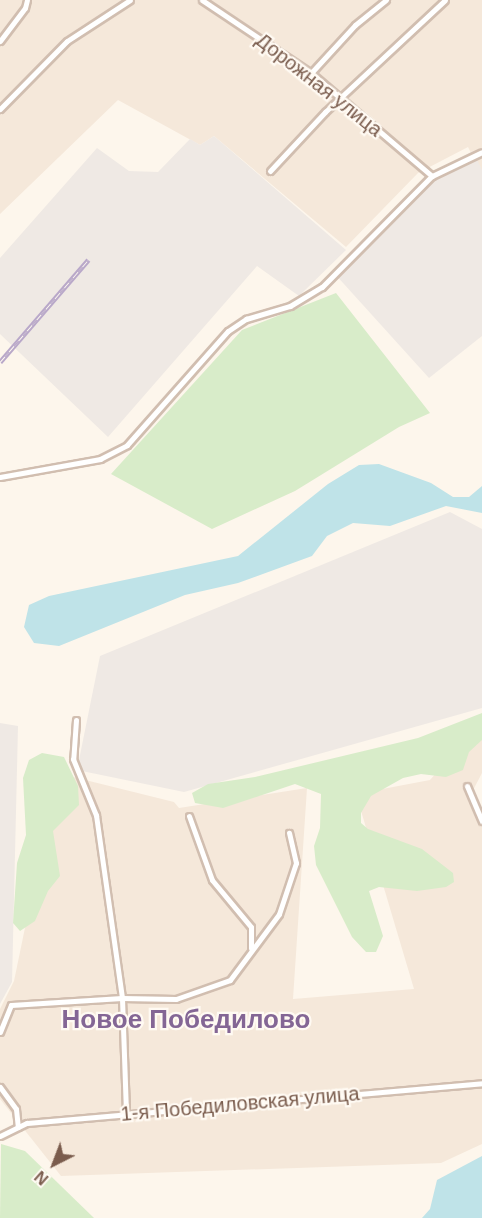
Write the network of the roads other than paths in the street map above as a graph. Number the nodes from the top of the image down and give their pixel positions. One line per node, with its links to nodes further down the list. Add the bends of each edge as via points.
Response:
1 (27, 0): 6 (street)
2 (130, 0): 9 (street, via 67,41)
3 (202, 0): 7 (street, Дорожная улица)
4 (386, 0): 7 (street, via 355,25)
5 (446, 0): 8 (street)
6 (0, 41)
7 (311, 73): 8 (street, Дорожная улица)
8 (341, 99): 11 (street); 12 (street, Дорожная улица)
9 (0, 109)
10 (482, 152): 12 (street)
11 (270, 171)
12 (432, 176): 13 (street, via 322,287 290,306 246,319 228,331 127,445 100,459)
13 (0, 477)
14 (76, 720): 20 (street, via 73,759 96,814)
15 (467, 786): 17 (street)
16 (189, 816): 19 (street, via 212,880 251,927)
17 (482, 821)
18 (289, 833): 19 (street, via 296,864 284,902 274,922)
19 (251, 950): 20 (street, via 230,980 199,994 161,1000)
20 (123, 998): 21 (street, via 11,1005); 24 (street)
21 (0, 1032)
22 (482, 1083): 24 (street, 1-я Победиловская улица)
23 (0, 1087): 25 (street, via 16,1108)
24 (126, 1113): 25 (street, 1-я Победиловская улица)
25 (18, 1127): 26 (street, 1-я Победиловская улица)
26 (0, 1136)

